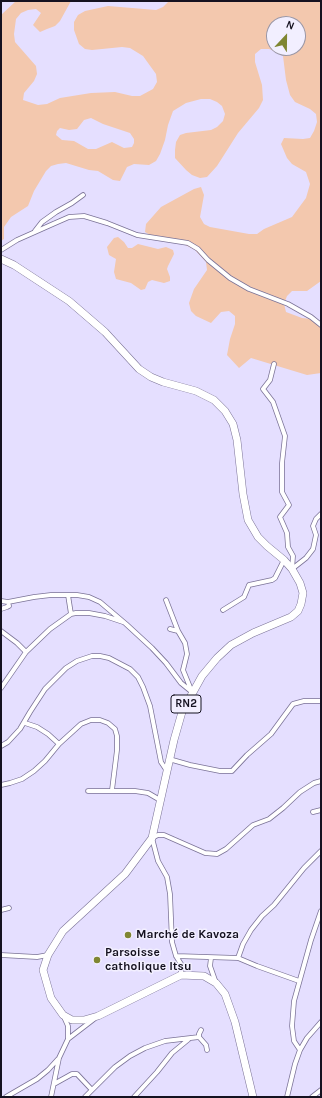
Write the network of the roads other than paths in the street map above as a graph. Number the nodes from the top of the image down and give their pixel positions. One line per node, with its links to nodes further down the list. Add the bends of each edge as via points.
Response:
1 (83, 194): 2 (street, via 51,215)
2 (33, 232): 3 (street); 5 (street, via 69,217 84,216 137,235 188,243 230,278 249,289 288,304)
3 (1, 250)
4 (1, 259): 8 (highway, RN2, via 69,301 105,332 139,369 163,382 196,391 214,400 225,410 233,424 237,440 248,520 258,537)
5 (321, 325)
6 (274, 364): 9 (street, via 270,380 263,389 273,402 285,436 282,492 289,505 280,518 293,556)
7 (321, 514): 9 (street, via 313,526 316,535 313,549)
8 (284, 560): 9 (highway, RN2); 15 (street, via 275,578 249,585 244,597)
9 (292, 569): 24 (highway, RN2, via 303,593 298,611 291,617 253,633 231,646 217,658)
10 (68, 595): 13 (street); 16 (street); 17 (street, via 89,597 100,602)
11 (166, 600): 19 (street)
12 (1, 601): 13 (street)
13 (8, 602): 14 (street, via 7,608)
14 (1, 609)
15 (223, 610)
16 (71, 614): 17 (street, via 89,613); 22 (street, via 50,629)
17 (126, 624): 24 (street, via 162,658 181,683)
18 (170, 629): 19 (street)
19 (178, 631): 24 (street, via 185,643 187,654 183,670)
20 (2, 632): 21 (street); 22 (street)
21 (1, 638)
22 (26, 652): 23 (street)
23 (1, 688)
24 (192, 692): 29 (highway, RN2, via 182,712)
25 (321, 701): 29 (street, via 293,704 271,734 232,771 190,766)
26 (25, 723): 27 (street, via 37,727); 28 (street); 30 (street, via 46,689 66,668 92,656 109,658 130,669 138,677 150,706 161,762)
27 (59, 744): 32 (street, via 34,771 22,779); 33 (street, via 81,724 91,720 100,720 115,729 117,750)
28 (1, 746)
29 (169, 759): 30 (highway, RN2)
30 (167, 771): 35 (highway, RN2)
31 (321, 781): 38 (street, via 300,792 269,819 253,825 218,854 205,853 164,835)
32 (1, 785)
33 (112, 790): 34 (street); 35 (street, via 148,793)
34 (88, 791)
35 (160, 800): 38 (highway, RN2)
36 (321, 810): 37 (street)
37 (313, 812)
38 (152, 838): 44 (highway, RN2, via 125,874 63,931); 45 (street, via 158,861 167,877 172,942)
39 (321, 851): 47 (street, via 251,930)
40 (9, 908): 41 (street)
41 (1, 910)
42 (321, 911): 49 (street)
43 (1, 954): 44 (street, via 37,957)
44 (48, 955): 51 (highway, RN2, via 43,970 51,998)
45 (176, 956): 46 (street); 48 (street, via 181,964)
46 (211, 958): 47 (street); 50 (street, via 210,966)
47 (238, 958): 49 (street)
48 (181, 975): 50 (highway, via 204,976); 52 (highway)
49 (299, 981): 59 (street, via 292,1026 294,1041)
50 (216, 983): 68 (highway, via 225,994 236,1022)
51 (63, 1015): 52 (highway, via 72,1020); 57 (street, via 68,1026)
52 (98, 1016): 57 (street)
53 (321, 1022): 59 (street)
54 (201, 1030): 55 (street)
55 (199, 1037): 56 (street); 58 (street)
56 (190, 1038): 62 (street, via 165,1041 130,1056); 67 (street, via 172,1053)
57 (68, 1039): 60 (street)
58 (207, 1050)
59 (300, 1050): 69 (street)
60 (59, 1058): 61 (street); 64 (street, via 37,1079)
61 (54, 1084): 62 (street, via 75,1074 79,1075); 65 (street)
62 (92, 1090): 66 (street)
63 (321, 1090): 70 (street)
64 (6, 1097)
65 (51, 1097)
66 (85, 1097)
67 (134, 1097)
68 (253, 1097)
69 (287, 1097)
70 (312, 1097)

